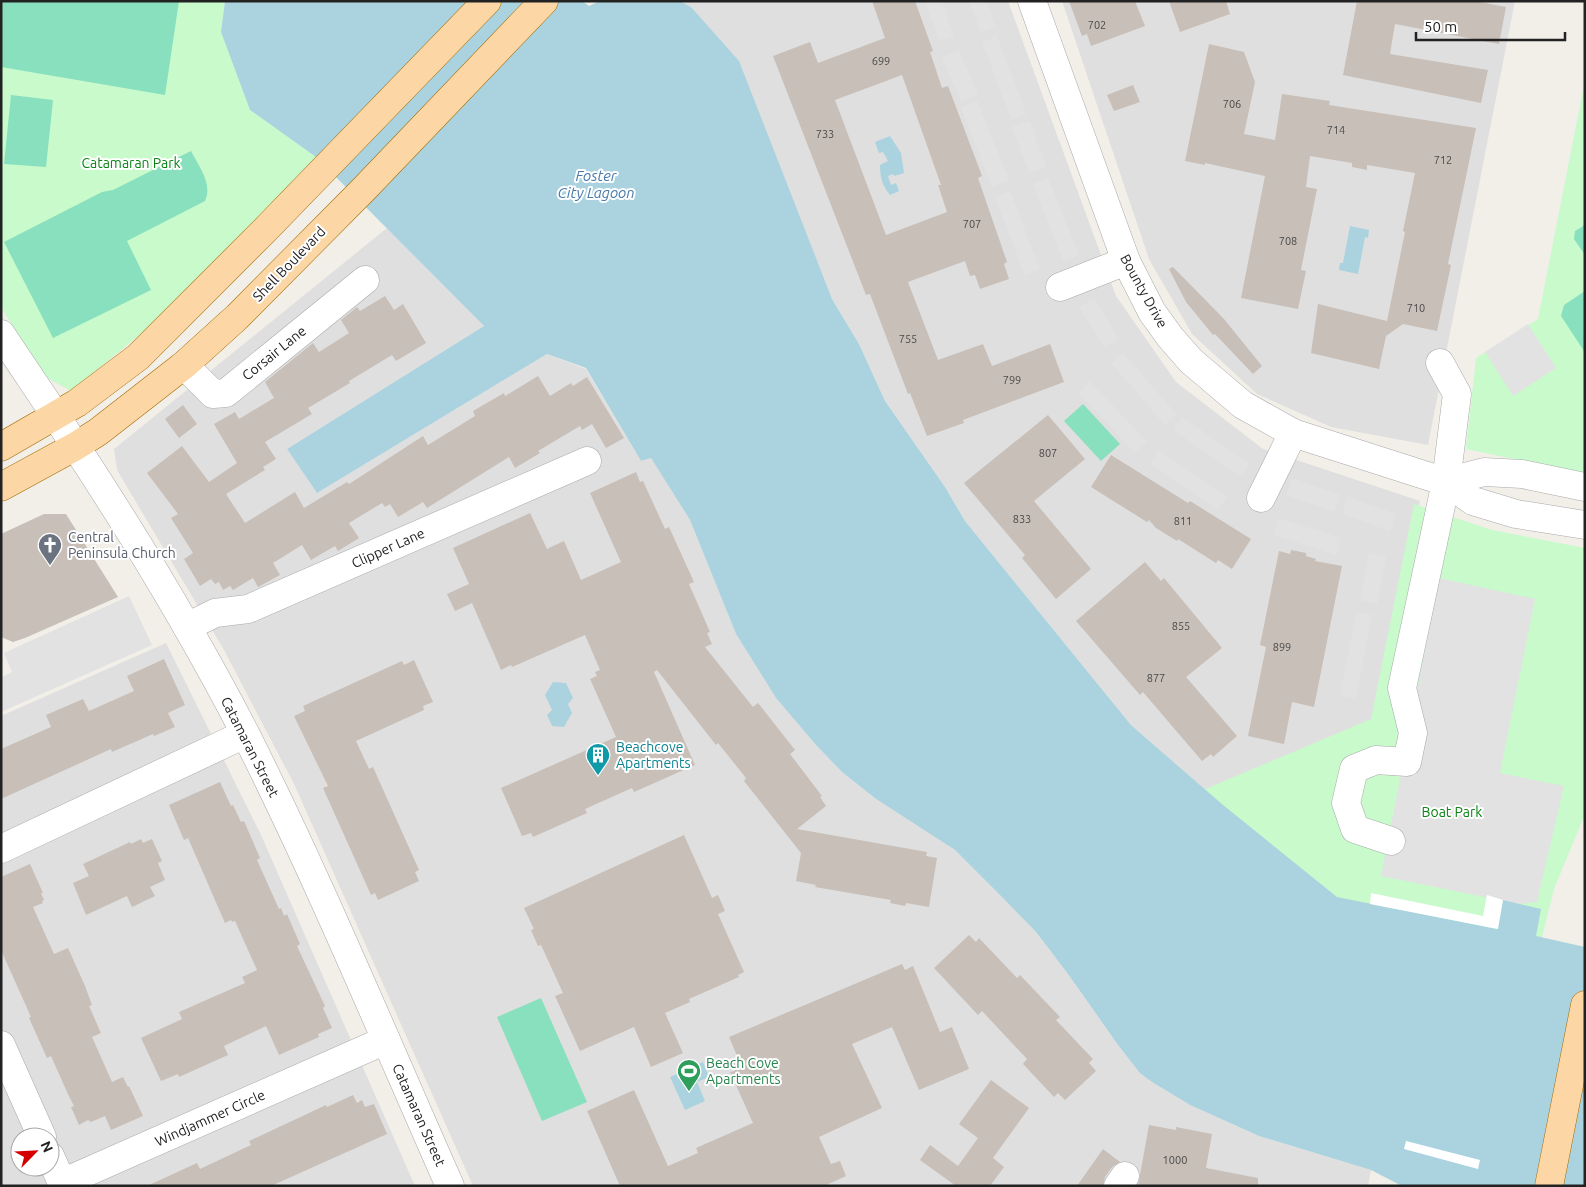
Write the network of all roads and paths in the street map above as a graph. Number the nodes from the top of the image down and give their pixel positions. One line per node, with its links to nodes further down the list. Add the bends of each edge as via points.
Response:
1 (487, 1): 10 (main road, via 138,357)
2 (544, 1): 9 (main road, Shell Boulevard, via 237,318)
3 (1032, 1): 4 (street, Bounty Drive)
4 (1126, 261): 6 (street); 11 (street, Bounty Drive, via 1152,312 1191,361 1243,405)
5 (365, 280): 9 (street, Corsair Lane, via 226,393 213,394)
6 (1060, 287)
7 (1, 334): 10 (street, Catamaran Street)
8 (1440, 363): 15 (street, via 1457,394)
9 (184, 365): 12 (main road, Shell Boulevard)
10 (56, 416): 12 (street, Catamaran Street); 13 (main road)
11 (1293, 433): 15 (street, Bounty Drive); 18 (street)
12 (76, 446): 16 (main road, Shell Boulevard); 20 (street, Catamaran Street)
13 (1, 447)
14 (587, 461): 20 (street, Clipper Lane, via 248,609 215,614)
15 (1446, 482): 17 (street, via 1484,472 1522,474); 19 (street, Bounty Drive, via 1473,501 1516,514); 22 (street, via 1402,688 1413,733 1407,762 1376,760 1354,769 1346,803 1355,829)
16 (1, 486)
17 (1585, 487)
18 (1261, 498)
19 (1585, 525)
20 (187, 627): 21 (street, Catamaran Street)
21 (245, 734): 23 (street); 25 (street, Catamaran Street, via 288,821)
22 (1391, 841)
23 (1, 849)
24 (1585, 1005): 30 (main road)
25 (386, 1040): 28 (street, Windjammer Circle, via 62,1184); 29 (street, Catamaran Street)
26 (1, 1045): 27 (street)
27 (38, 1127)
28 (59, 1177)
29 (450, 1186)
30 (1549, 1186)

